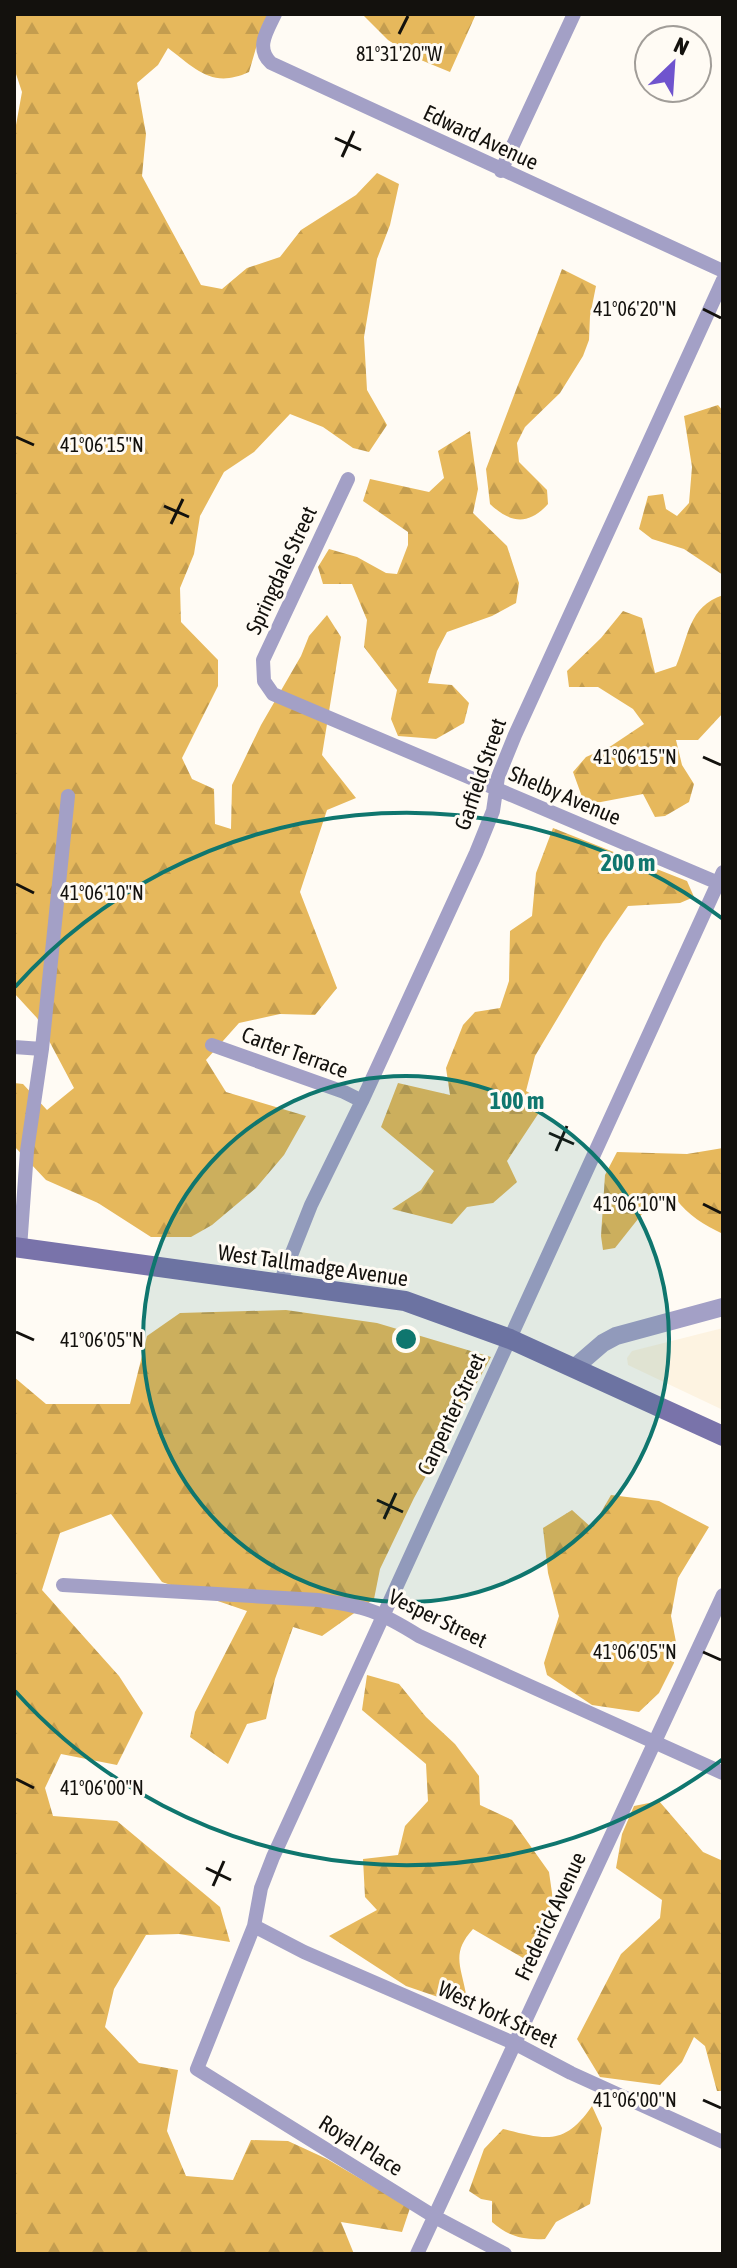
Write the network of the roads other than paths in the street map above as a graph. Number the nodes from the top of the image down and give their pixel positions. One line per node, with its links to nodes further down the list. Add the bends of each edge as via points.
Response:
1 (275, 14): 3 (street, Edward Avenue, via 262,47 271,63)
2 (574, 14): 3 (street)
3 (501, 171): 4 (street, Edward Avenue)
4 (723, 271)
5 (723, 280): 8 (street, Garfield Street, via 515,735)
6 (348, 479): 7 (street, Springdale Street, via 268,647)
7 (264, 681): 8 (street, Shelby Avenue, via 285,701)
8 (495, 790): 10 (street, Shelby Avenue); 14 (street, Garfield Street, via 493,811 476,853)
9 (68, 796): 13 (street)
10 (721, 880): 18 (street, Carpenter Street)
11 (212, 1045): 14 (street, Carter Terrace)
12 (14, 1047): 13 (street)
13 (42, 1049): 15 (street)
14 (362, 1101): 16 (street, Garfield Street)
15 (17, 1247): 16 (main road, West Tallmadge Avenue)
16 (280, 1283): 18 (main road, West Tallmadge Avenue, via 405,1301)
17 (723, 1307): 19 (street, via 616,1336)
18 (510, 1339): 19 (main road, West Tallmadge Avenue); 23 (street, Carpenter Street)
19 (574, 1368): 20 (main road, West Tallmadge Avenue)
20 (723, 1436)
21 (63, 1585): 23 (street, Vesper Street, via 318,1600)
22 (723, 1595): 24 (street, Frederick Avenue)
23 (383, 1613): 24 (street, Vesper Street, via 419,1636); 26 (street, Carpenter Street, via 273,1857)
24 (654, 1743): 25 (street, Vesper Street); 27 (street, Frederick Avenue)
25 (723, 1773)
26 (254, 1926): 27 (street, West York Street); 28 (street, Carpenter Street)
27 (516, 2044): 29 (street, West York Street); 30 (street, Frederick Avenue)
28 (197, 2069): 30 (street, Royal Place)
29 (723, 2142)
30 (435, 2217): 31 (street, Frederick Avenue); 32 (street, Royal Place)
31 (417, 2254)
32 (505, 2254)

